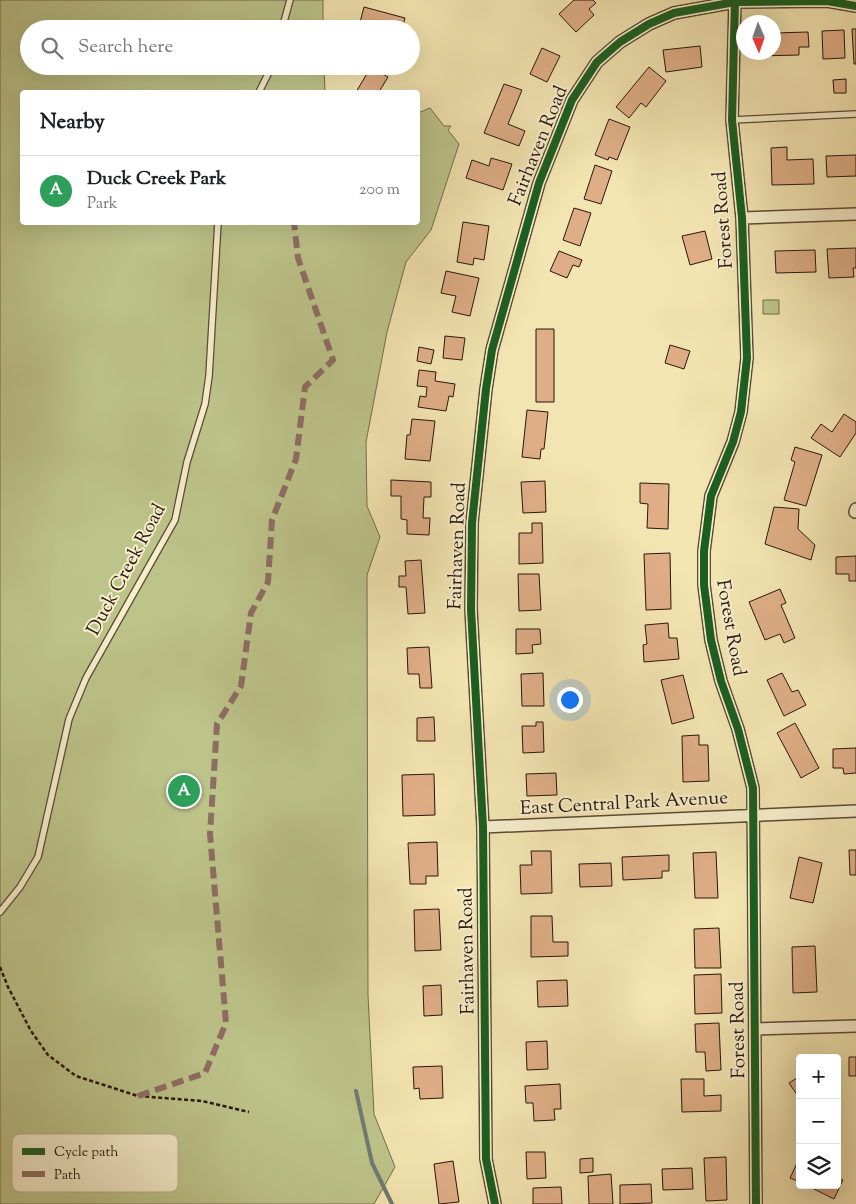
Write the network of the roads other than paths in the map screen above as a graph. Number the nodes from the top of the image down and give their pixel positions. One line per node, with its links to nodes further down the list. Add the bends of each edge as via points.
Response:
1 (290, 0): 5 (lane)
2 (735, 1): 3 (street, Fairhaven Road); 9 (street, Forest Road); 15 (street, Fairhaven Road, via 674,14 649,24 620,42 597,62 572,100 539,183 492,350 472,523 471,609)
3 (829, 1): 4 (street, Fairhaven Road)
4 (856, 6)
5 (284, 20)
6 (268, 75): 7 (lane)
7 (260, 90)
8 (856, 114): 9 (lane)
9 (732, 120): 11 (street, Forest Road)
10 (856, 214): 11 (street)
11 (742, 218): 14 (street, Forest Road, via 747,324 744,389 733,442 711,496 704,551 704,585 711,640 751,779)
12 (218, 225): 16 (lane, Duck Creek Road, via 208,385 175,520 86,678 69,720 38,857)
13 (856, 811): 14 (street, East Central Park Avenue)
14 (754, 815): 15 (street, East Central Park Avenue); 18 (street, Forest Road)
15 (483, 827): 19 (street, Fairhaven Road, via 486,1159)
16 (0, 912)
17 (856, 1026): 18 (street)
18 (756, 1029): 20 (street, Forest Road)
19 (495, 1204)
20 (756, 1204)

